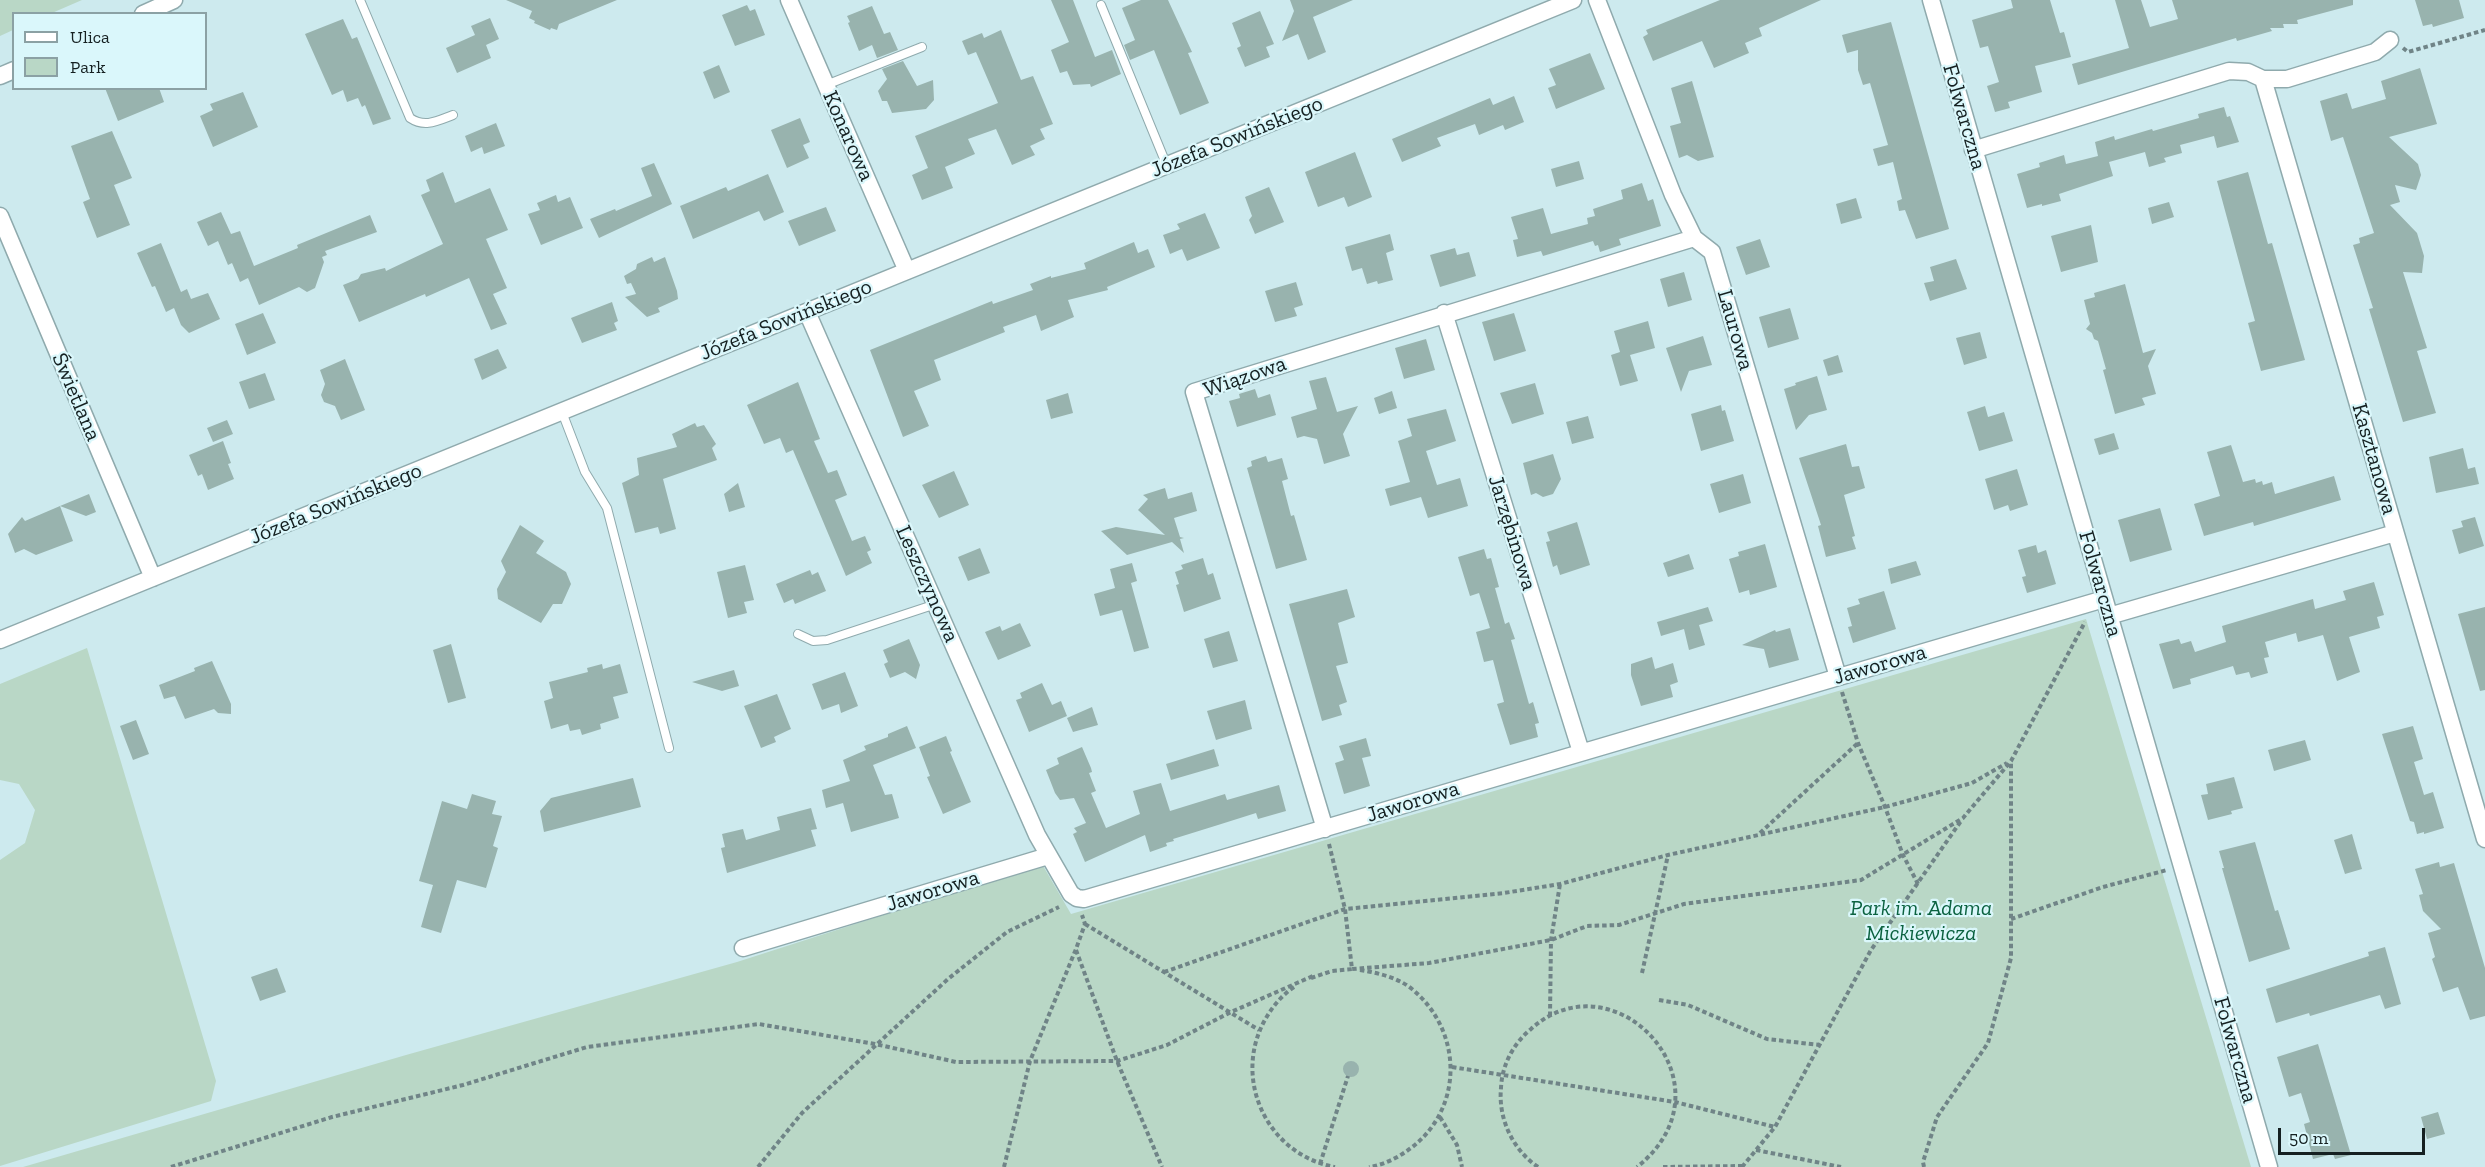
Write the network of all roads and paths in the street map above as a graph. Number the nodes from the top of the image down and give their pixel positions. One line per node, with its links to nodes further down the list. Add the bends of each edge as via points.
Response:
1 (174, 0): 8 (street)
2 (360, 0): 14 (lane, via 410,118 430,123)
3 (789, 0): 13 (street, Konarowa)
4 (1573, 0): 16 (street, Józefa Sowińskiego)
5 (1597, 0): 18 (street, Laurowa, via 1672,195)
6 (1931, 0): 15 (street, Folwarczna)
7 (1101, 5): 16 (lane)
8 (147, 12)
9 (2485, 30): 10 (path, via 2408,52)
10 (2390, 40): 12 (street, via 2375,52 2287,79)
11 (922, 47): 13 (lane)
12 (2263, 79): 15 (street, via 2248,72 2229,71); 23 (street, Kasztanowa)
13 (826, 85): 19 (street, Konarowa)
14 (453, 115)
15 (1973, 150): 25 (street, Folwarczna)
16 (1167, 166): 19 (street, Józefa Sowińskiego)
17 (0, 216): 24 (street, Świetlana)
18 (1694, 238): 21 (street, Wiązowa); 30 (street, Laurowa, via 1712,252)
19 (907, 271): 20 (street, Józefa Sowińskiego)
20 (807, 312): 22 (street, Józefa Sowińskiego); 26 (street, Leszczynowa)
21 (1444, 314): 33 (street, Jarzębinowa); 37 (street, Wiązowa, via 1194,392)
22 (562, 412): 24 (street, Józefa Sowińskiego); 32 (lane, via 585,472 607,508)
23 (2396, 533): 27 (street); 39 (street, Kasztanowa)
24 (153, 578): 29 (street, Józefa Sowińskiego)
25 (2104, 599): 27 (street, Folwarczna); 30 (street, Jaworowa); 34 (path, via 2086,619)
26 (936, 604): 28 (lane, via 827,640 813,641); 42 (street, Leszczynowa)
27 (2109, 616): 43 (street, Folwarczna)
28 (798, 634)
29 (0, 640)
30 (1838, 677): 31 (path); 33 (street, Jaworowa)
31 (1858, 743): 35 (path); 38 (path)
32 (669, 748)
33 (1581, 752): 37 (street, Jaworowa)
34 (2011, 761): 35 (path, via 1972,783); 36 (path); 49 (path)
35 (1885, 807): 38 (path); 41 (path)
36 (1963, 818): 41 (path); 45 (path)
37 (1325, 828): 46 (street, Jaworowa); 47 (path)
38 (1759, 833): 40 (path)
39 (2485, 839)
40 (1668, 855): 44 (path); 48 (path)
41 (1903, 855): 45 (path); 48 (path, via 1861,880 1684,904)
42 (1048, 856): 46 (street); 52 (street, Jaworowa)
43 (2182, 866): 49 (path, via 2103,887); 89 (street, Folwarczna)
44 (1560, 884): 47 (path); 51 (path)
45 (1917, 884): 63 (path, via 1871,950)
46 (1077, 898): 50 (path); 62 (path, via 1006,932)
47 (1345, 909): 54 (path); 55 (path)
48 (1657, 913): 51 (path, via 1619,925 1587,926); 56 (path)
49 (2011, 919): 88 (path, via 2011,958 1988,1042 1938,1117)
50 (1084, 924): 53 (path); 55 (path)
51 (1551, 940): 54 (path, via 1429,963); 60 (path)
52 (743, 948)
53 (1076, 949): 64 (path); 65 (path)
54 (1353, 969): 57 (path); 66 (path, via 1383,974 1410,988 1432,1009 1447,1037)
55 (1164, 972): 59 (path)
56 (1642, 972)
57 (1313, 976): 59 (path); 61 (path, via 1290,989 1272,1007)
58 (1659, 1000): 63 (path, via 1688,1005 1767,1039)
59 (1231, 1012): 61 (path); 65 (path, via 1167,1044)
60 (1550, 1016): 67 (path, via 1523,1036); 69 (path, via 1566,1010 1599,1008 1630,1018 1656,1040 1665,1054 1675,1086)
61 (1259, 1029): 73 (path, via 1251,1059 1253,1090 1265,1119 1284,1144)
62 (875, 1044): 64 (path, via 956,1062); 76 (path, via 759,1024 587,1047 463,1085 332,1117); 77 (path, via 802,1113)
63 (1820, 1045): 71 (path)
64 (1030, 1061): 65 (path); 78 (path)
65 (1117, 1061): 79 (path)
66 (1452, 1067): 67 (path); 70 (path, via 1449,1093)
67 (1502, 1074): 69 (path); 84 (path, via 1500,1096 1506,1128 1524,1155)
68 (1348, 1076): 74 (path)
69 (1675, 1102): 71 (path); 85 (path, via 1663,1140)
70 (1440, 1117): 82 (path, via 1423,1139 1401,1156); 83 (path, via 1457,1145)
71 (1775, 1127): 72 (path)
72 (1756, 1150): 75 (path); 87 (path)
73 (1311, 1161): 74 (path); 80 (path)
74 (1320, 1164): 81 (path)
75 (1742, 1166): 86 (path)
76 (171, 1167)
77 (758, 1167)
78 (1004, 1167)
79 (1162, 1167)
80 (1312, 1167)
81 (1335, 1167)
82 (1369, 1167)
83 (1462, 1167)
84 (1538, 1167)
85 (1637, 1167)
86 (1663, 1167)
87 (1841, 1167)
88 (1924, 1167)
89 (2269, 1167)

